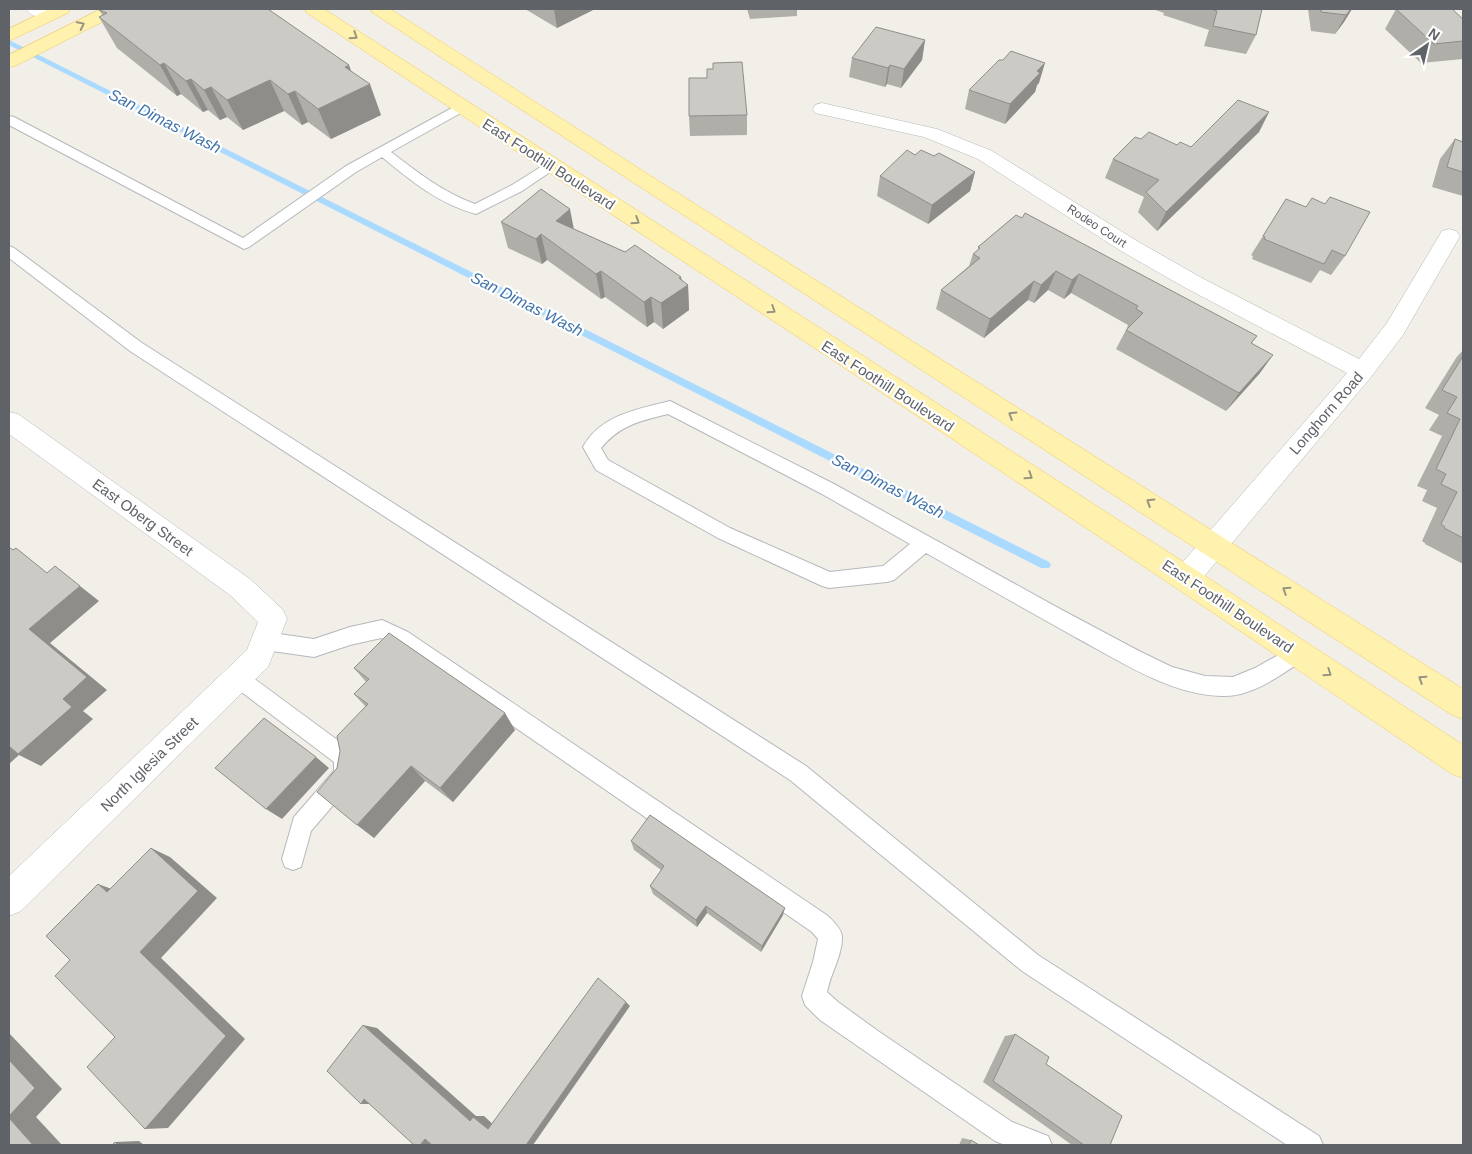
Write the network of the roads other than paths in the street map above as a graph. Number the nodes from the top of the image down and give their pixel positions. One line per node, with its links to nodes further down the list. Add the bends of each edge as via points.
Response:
1 (114, 9): 6 (main road, one-way to 1)
2 (313, 9): 7 (main road, East Foothill Boulevard, one-way to 7)
3 (379, 9): 18 (main road, one-way to 3, via 804,284)
4 (48, 11): 5 (main road)
5 (15, 33)
6 (11, 61)
7 (461, 107): 10 (lane); 11 (main road, East Foothill Boulevard)
8 (822, 109): 15 (street, Rodeo Court, via 930,134 985,154 1192,282)
9 (9, 120): 12 (lane, via 244,244)
10 (382, 150): 11 (lane, via 446,198 476,209); 12 (lane)
11 (552, 166): 19 (main road, East Foothill Boulevard, one-way to 19)
12 (335, 181)
13 (1449, 236): 15 (street, Longhorn Road, via 1395,329)
14 (9, 251): 28 (lane, via 136,347 798,773 1030,963)
15 (1363, 371): 18 (street, Longhorn Road)
16 (9, 422): 20 (street, East Oberg Street, via 240,587)
17 (924, 543): 17 (lane, via 670,407 636,416 607,429 592,447 602,465 724,533 829,580 887,574); 21 (lane, via 1144,664 1186,680 1224,687 1255,679)
18 (1214, 543): 19 (street, Longhorn Road); 23 (main road, one-way to 18)
19 (1186, 578): 21 (main road, East Foothill Boulevard)
20 (269, 630): 22 (street, North Iglesia Street, via 258,658); 27 (lane, via 314,648 382,629 401,638 820,924 830,936 814,996 869,1040 1004,1132)
21 (1298, 653): 24 (main road, East Foothill Boulevard, one-way to 24)
22 (238, 678): 25 (lane, via 344,757 346,775 302,825); 26 (street, North Iglesia Street)
23 (1463, 705)
24 (1463, 763)
25 (293, 859)
26 (9, 900)
27 (1039, 1145)
28 (1310, 1145)

